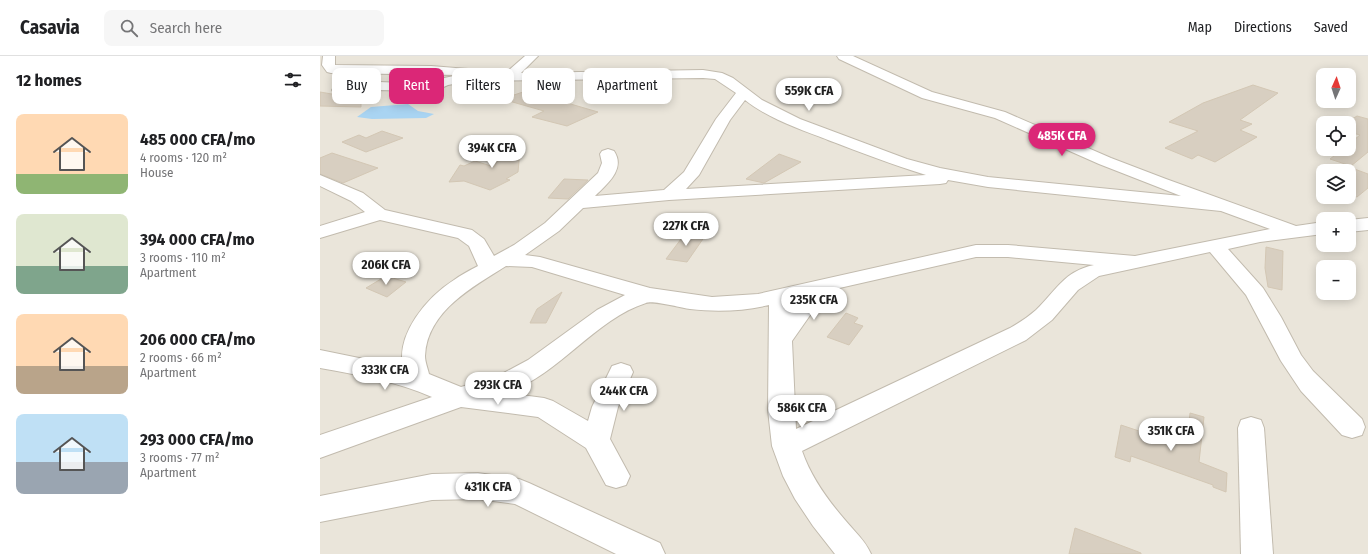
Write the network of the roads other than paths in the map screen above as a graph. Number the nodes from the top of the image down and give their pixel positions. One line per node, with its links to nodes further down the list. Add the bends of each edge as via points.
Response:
1 (532, 56): 5 (street)
2 (843, 56): 13 (street, via 927,95 1000,115 1105,161)
3 (326, 62): 4 (street, via 332,69 379,64)
4 (452, 70)
5 (514, 72)
6 (514, 75): 7 (street, via 695,73 723,78)
7 (743, 93): 9 (street, via 795,122 912,166); 11 (street, via 722,119 690,175)
8 (608, 154): 12 (street, via 610,160 607,172)
9 (951, 176): 11 (street, via 926,180); 13 (street)
10 (320, 180): 14 (street, via 357,197)
11 (669, 195): 12 (street)
12 (578, 203): 22 (street, via 552,227)
13 (1222, 206): 18 (street)
14 (379, 214): 19 (street); 22 (street, via 465,234 477,243)
15 (1368, 224): 16 (street)
16 (1356, 225)
17 (1316, 229): 18 (street)
18 (1292, 231): 20 (street)
19 (320, 232)
20 (1215, 246): 21 (street); 31 (street, via 1259,298 1299,370 1321,397)
21 (1135, 262): 23 (street, via 1008,251 976,251); 34 (street, via 1078,277 1044,315 1018,334)
22 (495, 264): 24 (street, via 524,260 542,262); 29 (street, via 460,285 436,307 419,331 413,356)
23 (828, 285): 25 (street); 26 (street, via 805,306)
24 (648, 295): 25 (street, via 712,304 758,301); 30 (street, via 613,308 527,372 482,392)
25 (780, 296): 26 (street)
26 (780, 340): 34 (street, via 781,418)
27 (320, 359): 29 (street)
28 (621, 372): 33 (street, via 605,407)
29 (418, 380): 30 (street)
30 (458, 397): 33 (street, via 544,408); 35 (street)
31 (1352, 427)
32 (1251, 428): 40 (street)
33 (596, 440): 36 (street)
34 (786, 446): 39 (street, via 796,474 812,502)
35 (320, 447)
36 (616, 476)
37 (320, 509): 38 (street, via 432,487 456,485 499,488 519,492)
38 (649, 554)
39 (855, 554)
40 (1257, 554)

